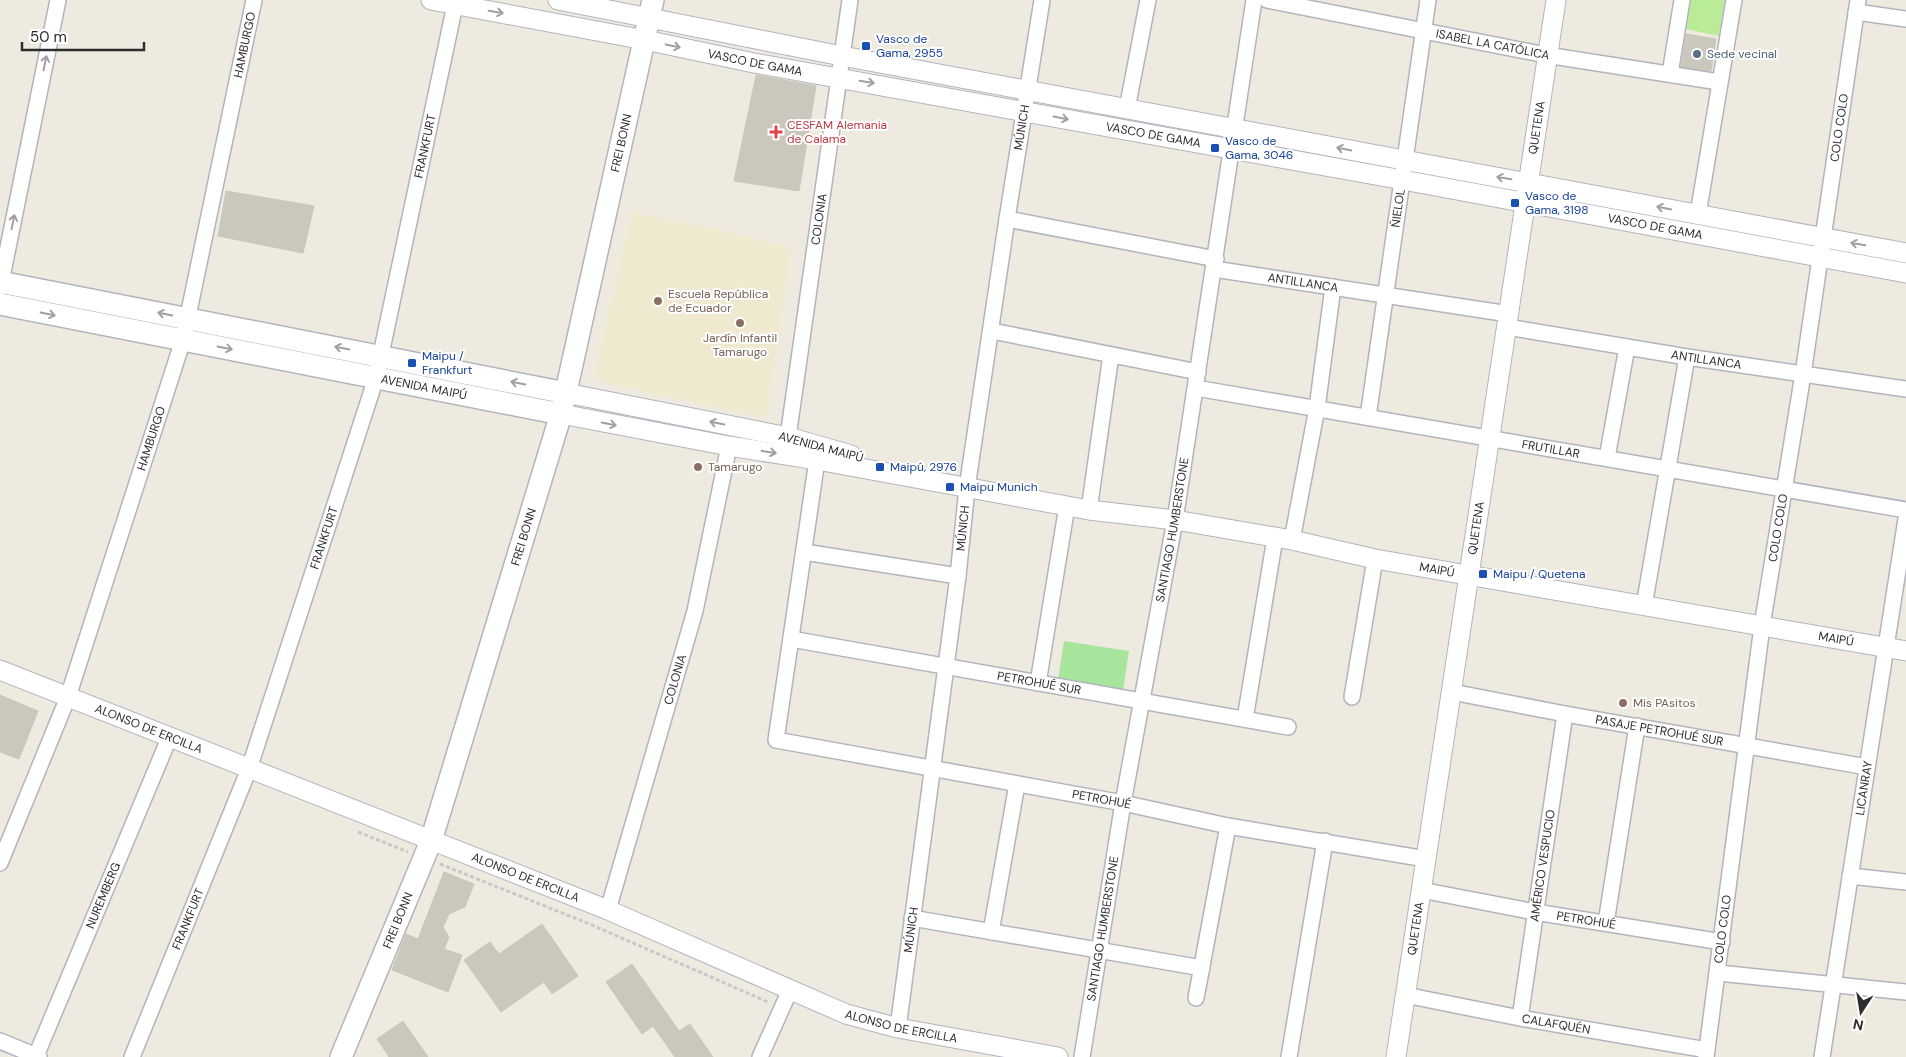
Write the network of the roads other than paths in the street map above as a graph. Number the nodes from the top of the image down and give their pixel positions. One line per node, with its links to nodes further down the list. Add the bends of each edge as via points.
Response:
1 (58, 0): 40 (street, one-way to 1)
2 (254, 0): 44 (street, HAMBURGO)
3 (431, 0): 14 (street, VASCO DE GAMA)
4 (558, 0): 17 (street, VASCO DE GAMA)
5 (850, 0): 20 (street, COLONIA)
6 (1042, 0): 24 (street, MÚNICH)
7 (1148, 0): 25 (street)
8 (1254, 0): 27 (street, SANTIAGO HUMBERSTONE)
9 (1267, 0): 18 (street, ISABEL LA CATÓLICA)
10 (1428, 0): 18 (street, ÑIELOL)
11 (1556, 0): 19 (street, QUETENA)
12 (1682, 0): 21 (street)
13 (1734, 0): 23 (street)
14 (455, 2): 17 (street, VASCO DE GAMA, one-way to 17); 50 (street, FRANKFURT)
15 (1857, 6): 16 (street); 35 (street, COLO COLO)
16 (1906, 19)
17 (649, 20): 20 (street, VASCO DE GAMA); 22 (street, VASCO DE GAMA, one-way to 22, via 754,63); 57 (main road, FREI BONN)
18 (1423, 30): 19 (street, ISABEL LA CATÓLICA); 29 (street, ÑIELOL)
19 (1546, 55): 21 (street, ISABEL LA CATÓLICA); 31 (street, QUETENA)
20 (842, 56): 22 (street, COLONIA); 24 (street, VASCO DE GAMA)
21 (1670, 74): 23 (street, ISABEL LA CATÓLICA)
22 (839, 76): 26 (street, VASCO DE GAMA, one-way to 26); 61 (street, COLONIA)
23 (1719, 82): 33 (street)
24 (1028, 91): 25 (street, VASCO DE GAMA); 26 (street, MÚNICH)
25 (1127, 110): 27 (street, VASCO DE GAMA)
26 (1024, 111): 28 (street, VASCO DE GAMA, one-way to 28); 34 (street, MÚNICH)
27 (1234, 127): 28 (street, SANTIAGO HUMBERSTONE); 29 (street, VASCO DE GAMA, one-way to 27)
28 (1230, 149): 30 (street, VASCO DE GAMA); 38 (street, SANTIAGO HUMBERSTONE)
29 (1406, 161): 30 (street, ÑIELOL); 31 (street, VASCO DE GAMA, one-way to 29)
30 (1403, 180): 32 (street, VASCO DE GAMA); 42 (street, ÑIELOL)
31 (1529, 182): 32 (street, QUETENA); 33 (street, VASCO DE GAMA, one-way to 31)
32 (1526, 204): 37 (street, VASCO DE GAMA); 45 (street, QUETENA)
33 (1698, 214): 35 (street, VASCO DE GAMA)
34 (1007, 219): 38 (street, ANTILLANCA); 46 (street, MÚNICH)
35 (1823, 238): 36 (street, VASCO DE GAMA, one-way to 35); 37 (street, COLO COLO)
36 (1906, 253)
37 (1819, 258): 39 (street, VASCO DE GAMA); 53 (street, COLO COLO)
38 (1215, 264): 41 (street, ANTILLANCA); 52 (street, SANTIAGO HUMBERSTONE)
39 (1906, 273)
40 (0, 284): 44 (main road, AVENIDA MAIPÚ, one-way to 40)
41 (1333, 287): 42 (street, ANTILLANCA); 58 (street)
42 (1386, 296): 45 (street, ANTILLANCA); 60 (street, ÑIELOL)
43 (0, 304): 47 (main road, AVENIDA MAIPÚ, one-way to 47)
44 (189, 318): 47 (street, HAMBURGO); 50 (main road, AVENIDA MAIPÚ, one-way to 44)
45 (1508, 320): 48 (street, ANTILLANCA); 62 (street, QUETENA)
46 (992, 331): 49 (street); 67 (street, MÚNICH)
47 (183, 340): 54 (main road, AVENIDA MAIPÚ, one-way to 54); 88 (street, HAMBURGO)
48 (1627, 347): 51 (street, ANTILLANCA); 64 (street)
49 (1111, 355): 52 (street); 70 (street)
50 (381, 356): 54 (street, FRANKFURT); 57 (main road, AVENIDA MAIPÚ, one-way to 50)
51 (1687, 357): 53 (street, ANTILLANCA); 66 (street)
52 (1198, 372): 55 (street, SANTIAGO HUMBERSTONE)
53 (1803, 374): 56 (street, ANTILLANCA); 68 (street, COLO COLO)
54 (376, 378): 59 (main road, AVENIDA MAIPÚ); 99 (street, FRANKFURT)
55 (1196, 388): 58 (street, FRUTILLAR); 73 (street, SANTIAGO HUMBERSTONE)
56 (1906, 389)
57 (566, 393): 59 (main road, FREI BONN); 61 (street, AVENIDA MAIPÚ, one-way to 57)
58 (1316, 408): 60 (street, FRUTILLAR); 74 (street)
59 (561, 414): 63 (street, AVENIDA MAIPÚ, one-way to 63); 105 (main road, FREI BONN)
60 (1368, 417): 62 (street, FRUTILLAR)
61 (788, 437): 67 (street, AVENIDA MAIPÚ)
62 (1490, 438): 64 (street, FRUTILLAR); 77 (street, QUETENA)
63 (729, 446): 65 (street, AVENIDA MAIPÚ, one-way to 65); 111 (street, COLONIA, via 695,611)
64 (1607, 458): 66 (street, FRUTILLAR)
65 (817, 460): 67 (street, AVENIDA MAIPÚ); 75 (street)
66 (1667, 469): 68 (street, FRUTILLAR); 79 (street)
67 (967, 488): 69 (street, MAIPÚ); 78 (street, MÚNICH)
68 (1783, 489): 71 (street, FRUTILLAR); 80 (street, COLO COLO)
69 (1067, 506): 70 (street, MAIPÚ); 86 (street)
70 (1089, 510): 73 (street, MAIPÚ)
71 (1906, 510)
72 (1906, 519): 82 (street, LICANRAY)
73 (1175, 520): 74 (street, MAIPÚ); 90 (street, SANTIAGO HUMBERSTONE)
74 (1283, 539): 76 (street, MAIPÚ); 92 (street)
75 (804, 552): 78 (street); 81 (street)
76 (1375, 559): 77 (street, MAIPÚ); 89 (street)
77 (1469, 575): 79 (street, MAIPÚ); 87 (street, QUETENA)
78 (958, 576): 84 (street, MÚNICH)
79 (1644, 606): 80 (street, MAIPÚ)
80 (1762, 626): 82 (street, MAIPÚ); 96 (street, COLO COLO)
81 (791, 639): 84 (street, PETROHUÉ SUR); 98 (street, PETROHUÉ, via 776,740)
82 (1886, 648): 83 (street, MAIPÚ); 97 (street, LICANRAY)
83 (1906, 651)
84 (944, 667): 86 (street, PETROHUÉ SUR); 98 (street, MÚNICH)
85 (0, 670): 88 (street, ALONSO DE ERCILLA)
86 (1038, 684): 90 (street, PETROHUÉ SUR)
87 (1452, 692): 91 (street, PASAJE PETROHUÉ SUR); 106 (street, QUETENA)
88 (68, 697): 95 (street, ALONSO DE ERCILLA); 104 (street, HAMBURGO)
89 (1352, 697)
90 (1142, 702): 92 (street, PETROHUÉ SUR); 101 (street, SANTIAGO HUMBERSTONE)
91 (1565, 714): 94 (street, PASAJE PETROHUÉ SUR); 112 (street, AMÉRICO VESPUCIO)
92 (1245, 719): 93 (street, PETROHUÉ SUR)
93 (1288, 726)
94 (1636, 726): 96 (street, PASAJE PETROHUÉ SUR); 114 (street)
95 (170, 736): 99 (street, ALONSO DE ERCILLA); 129 (street, NUREMBERG)
96 (1749, 745): 97 (street, PASAJE PETROHUÉ SUR); 116 (street, COLO COLO)
97 (1867, 767): 108 (street, LICANRAY)
98 (931, 768): 100 (street, PETROHUÉ); 113 (street, MÚNICH)
99 (249, 769): 105 (street, ALONSO DE ERCILLA); 130 (street, FRANKFURT)
100 (1017, 784): 101 (street, PETROHUÉ); 115 (street)
101 (1123, 803): 102 (street, PETROHUÉ); 117 (street, SANTIAGO HUMBERSTONE)
102 (1228, 826): 103 (street, PETROHUÉ); 118 (street)
103 (1325, 841): 106 (street, PETROHUÉ); 135 (street)
104 (4, 843): 107 (street, HAMBURGO)
105 (427, 850): 111 (street, ALONSO DE ERCILLA); 131 (main road, FREI BONN)
106 (1426, 859): 110 (street, QUETENA)
107 (0, 863)
108 (1850, 876): 109 (street); 120 (street, LICANRAY)
109 (1906, 882)
110 (1421, 890): 112 (street, PETROHUÉ); 123 (street, QUETENA)
111 (608, 910): 121 (street, ALONSO DE ERCILLA)
112 (1536, 912): 114 (street, PETROHUÉ); 125 (street, AMÉRICO VESPUCIO)
113 (912, 918): 115 (street); 126 (street, MÚNICH)
114 (1606, 923): 116 (street, PETROHUÉ)
115 (991, 932): 117 (street)
116 (1722, 942): 119 (street, COLO COLO)
117 (1099, 951): 118 (street); 134 (street, SANTIAGO HUMBERSTONE)
118 (1202, 968): 124 (street)
119 (1718, 972): 120 (street); 128 (street, COLO COLO)
120 (1833, 985): 122 (street); 137 (street, LICANRAY)
121 (790, 990): 126 (street, ALONSO DE ERCILLA, via 846,1014); 132 (street)
122 (1906, 992)
123 (1405, 995): 125 (street, CALAFQUÉN); 136 (street, QUETENA)
124 (1196, 998)
125 (1520, 1018): 128 (street, CALAFQUÉN)
126 (898, 1028): 133 (street, ALONSO DE ERCILLA)
127 (0, 1041): 129 (street)
128 (1706, 1054)
129 (38, 1056)
130 (132, 1057)
131 (341, 1057)
132 (760, 1057)
133 (1058, 1057)
134 (1082, 1057)
135 (1288, 1057)
136 (1396, 1057)
137 (1822, 1057)

